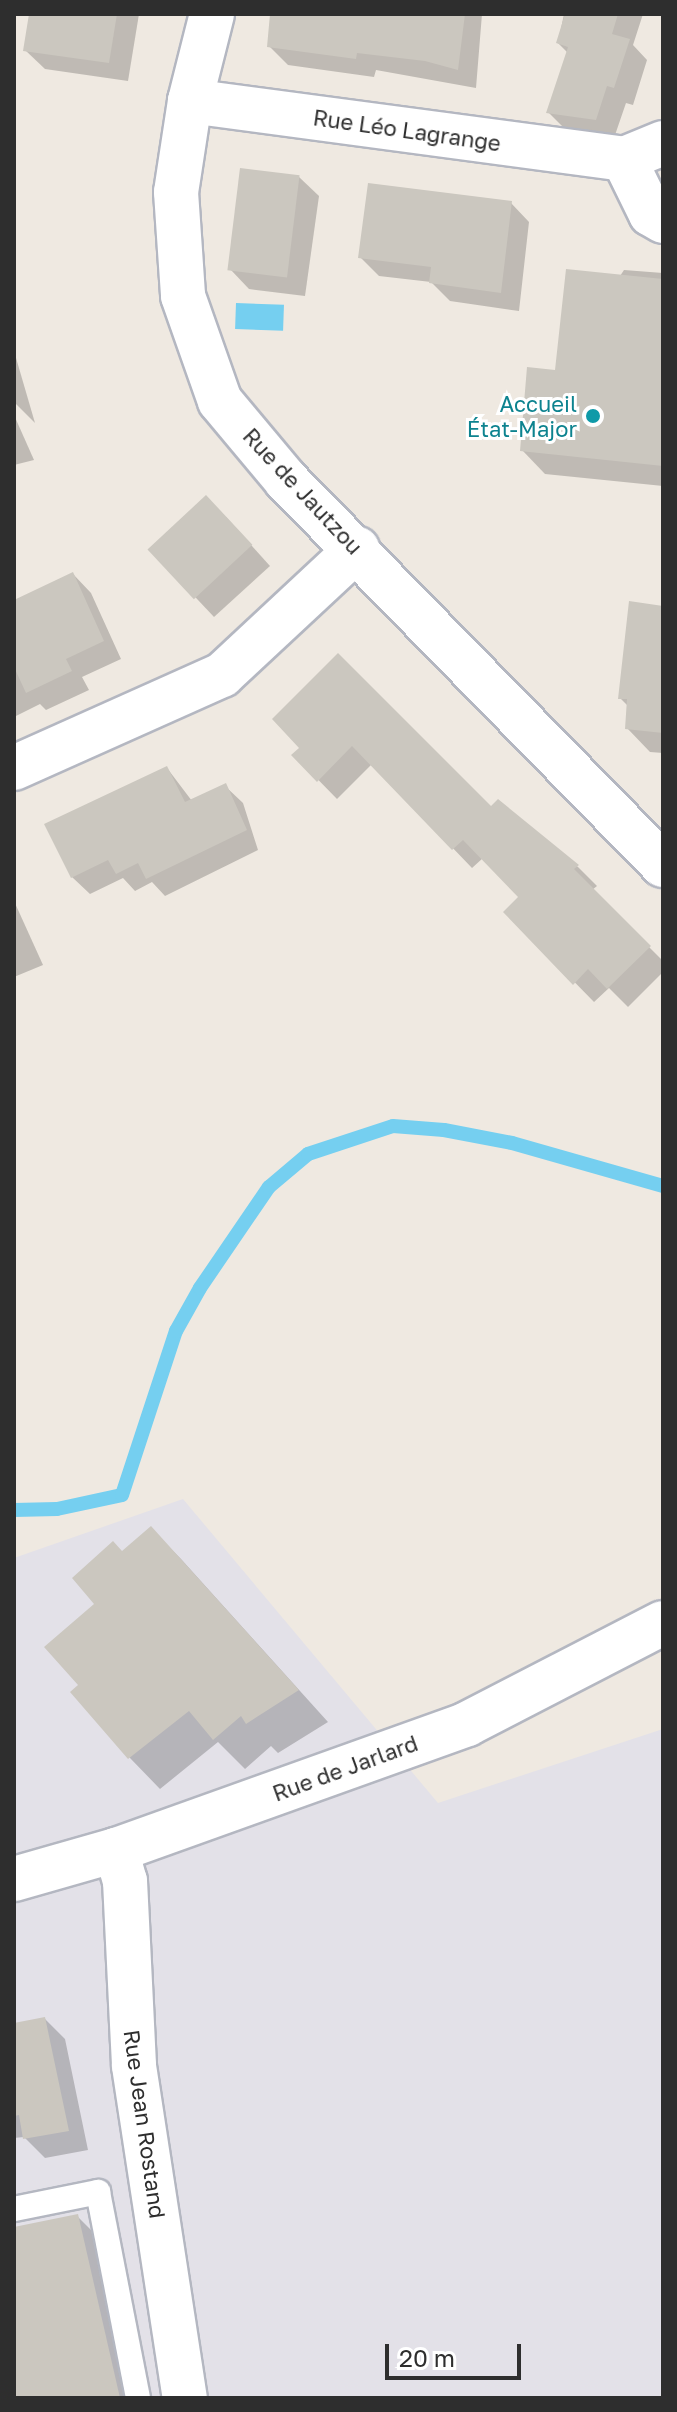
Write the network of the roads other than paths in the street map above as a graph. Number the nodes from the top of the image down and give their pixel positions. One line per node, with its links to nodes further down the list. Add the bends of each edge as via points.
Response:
1 (212, 14): 2 (street, Rue de Jautzou)
2 (190, 101): 4 (street, Rue Léo Lagrange); 6 (street, Rue de Jautzou, via 176,192 183,296 220,401 286,480)
3 (663, 143): 4 (street, Rue Léo Lagrange)
4 (624, 159): 5 (street, via 651,214)
5 (663, 221)
6 (357, 549): 7 (street, via 222,675); 8 (street, Rue de Jautzou)
7 (14, 768)
8 (663, 865)
9 (663, 1623): 10 (street, Rue de Jarlard, via 467,1724)
10 (116, 1850): 11 (street, Rue de Jarlard); 14 (street, Rue Jean Rostand, via 125,1881 134,2066)
11 (14, 1879)
12 (14, 2209): 13 (lane, via 98,2192)
13 (138, 2398)
14 (185, 2398)

